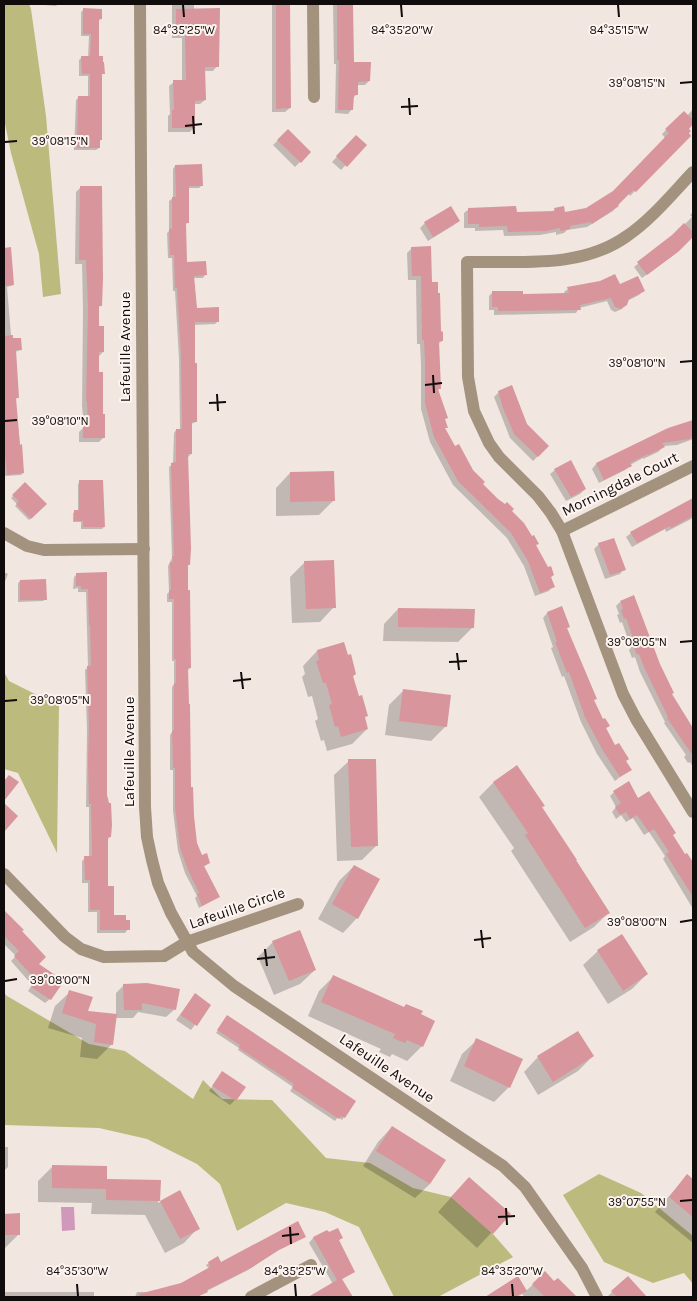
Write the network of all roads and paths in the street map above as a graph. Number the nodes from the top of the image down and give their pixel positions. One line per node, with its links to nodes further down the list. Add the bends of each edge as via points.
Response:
1 (140, 4): 8 (street, Lafeuille Avenue)
2 (313, 4): 3 (street)
3 (314, 97)
4 (693, 172): 6 (street, via 644,222 598,252 561,261 467,262 468,377 474,412 489,443 538,496)
5 (693, 466): 6 (street, Morningdale Court)
6 (562, 531): 9 (street, via 623,694)
7 (4, 533): 8 (street, via 26,546 44,550)
8 (144, 549): 12 (street, Lafeuille Avenue, via 147,837 158,883)
9 (693, 812)
10 (4, 874): 12 (street, Lafeuille Circle, via 65,937 91,954 104,957 164,956)
11 (298, 904): 12 (street, Lafeuille Circle)
12 (187, 942): 15 (street, Lafeuille Avenue, via 193,952 234,986 503,1166 525,1187 582,1268)
13 (311, 1265): 14 (street)
14 (251, 1297)
15 (597, 1297)

